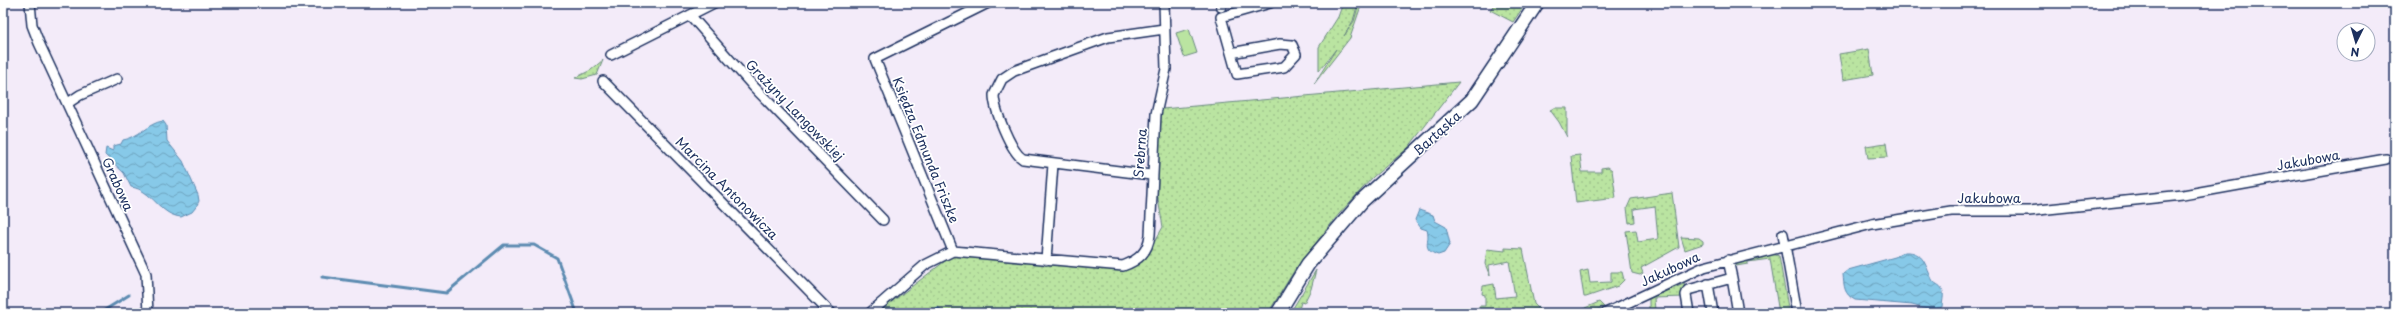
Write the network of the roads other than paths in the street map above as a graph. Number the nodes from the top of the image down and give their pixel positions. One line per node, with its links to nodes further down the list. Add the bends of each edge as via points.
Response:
1 (30, 3): 13 (street, Grabowa, via 32,25)
2 (714, 3): 7 (street)
3 (988, 3): 21 (street, Księdza Edmunda Friszke, via 875,59)
4 (1164, 3): 8 (street, Srebrna)
5 (1270, 3): 9 (street, via 1222,17)
6 (1537, 3): 20 (street, Bartąska, via 1472,100 1378,186)
7 (690, 15): 10 (street); 17 (street, Grażyny Langowskiej, via 753,86)
8 (1164, 29): 15 (street, via 1108,37 1014,71 1002,79 994,96 1011,145 1023,159); 16 (street, Srebrna, via 1166,69 1156,114)
9 (1231, 53): 9 (street, via 1237,74 1284,67 1296,54 1292,45 1280,44)
10 (610, 55)
11 (116, 79): 13 (street)
12 (603, 81): 27 (street, Marcina Antonowicza)
13 (68, 103): 26 (street, Grabowa, via 146,274)
14 (2386, 159): 19 (street, Jakubowa, via 2183,195 2102,205 2030,211 1946,212 1872,224)
15 (1053, 164): 16 (street); 22 (street)
16 (1151, 175): 22 (street, Srebrna, via 1149,243 1139,259 1124,266)
17 (883, 220)
18 (1783, 234): 19 (street)
19 (1785, 245): 23 (street, Jakubowa); 35 (street)
20 (1321, 250): 29 (street, Bartąska, via 1301,274); 30 (street, Bartąska)
21 (953, 251): 22 (street); 28 (street, via 925,265)
22 (1046, 260)
23 (1728, 260): 24 (street); 31 (street, Jakubowa, via 1678,278)
24 (1732, 278): 25 (street); 34 (street)
25 (1708, 284): 32 (street, via 1687,291); 33 (street)
26 (148, 313)
27 (831, 313)
28 (870, 313)
29 (1278, 313)
30 (1286, 313)
31 (1606, 313)
32 (1689, 313)
33 (1713, 313)
34 (1738, 313)
35 (1797, 313)

